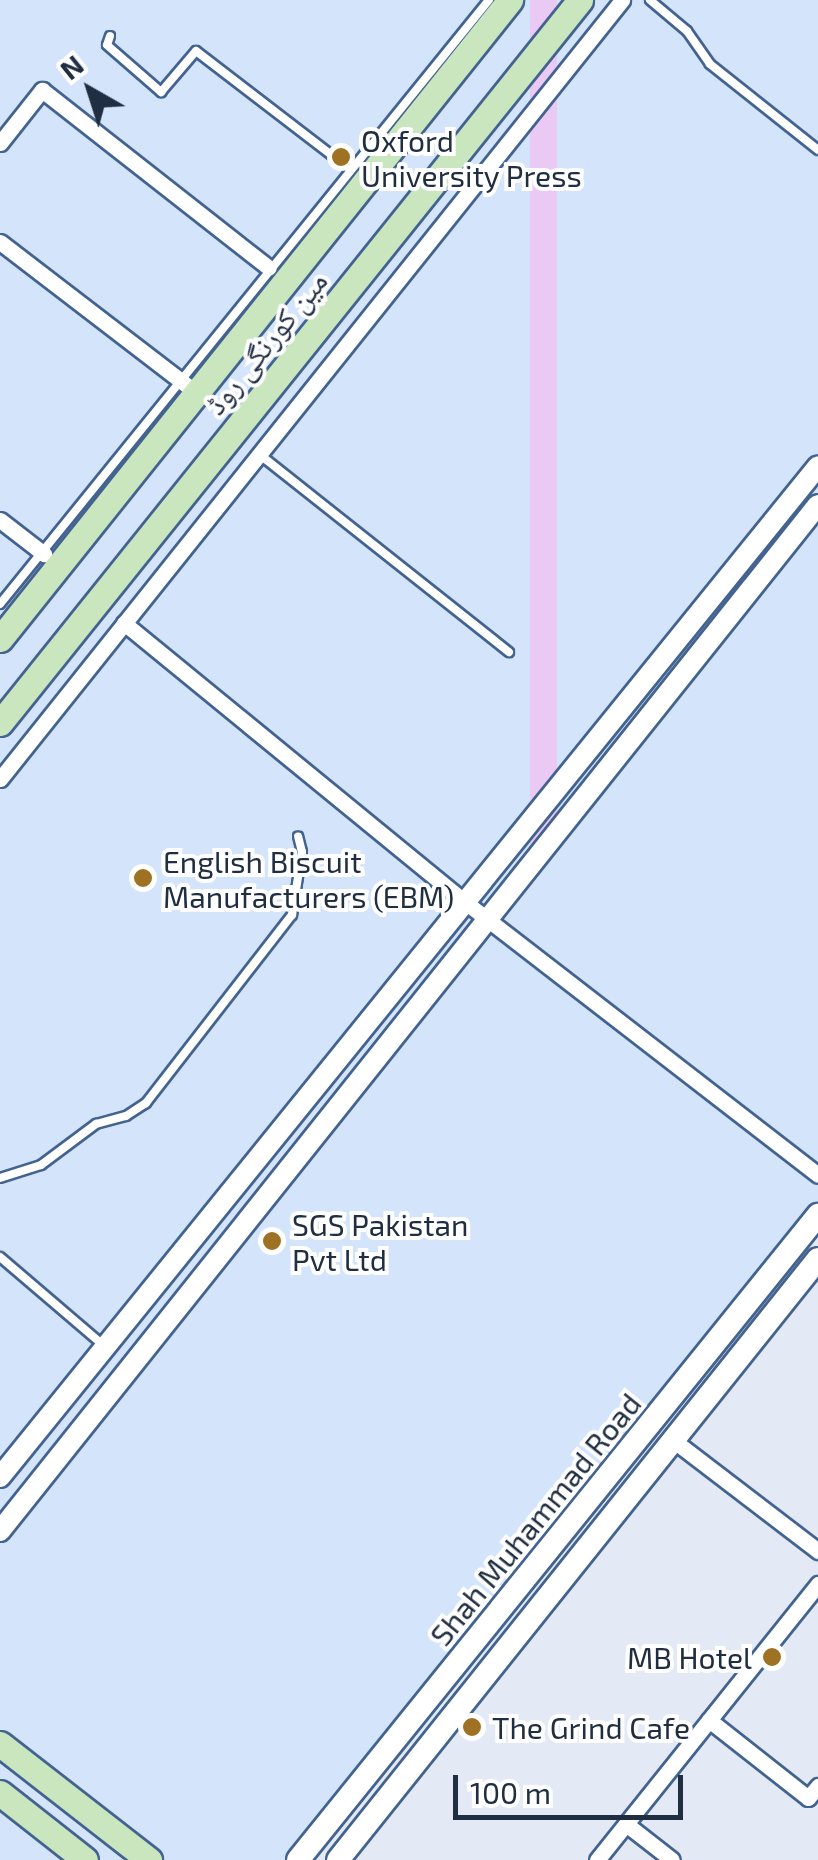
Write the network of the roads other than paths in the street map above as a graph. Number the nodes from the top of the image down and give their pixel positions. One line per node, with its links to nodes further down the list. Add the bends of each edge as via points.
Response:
1 (488, 0): 9 (lane)
2 (510, 0): 12 (main road, مین کورنگی روڈ)
3 (580, 0): 22 (main road, مین کورنگی روڈ)
4 (622, 0): 13 (street)
5 (650, 0): 8 (lane, via 687,31 710,64)
6 (110, 36): 9 (lane, via 107,45 161,92 196,51)
7 (0, 144): 11 (street, via 42,90)
8 (818, 150)
9 (350, 169): 11 (lane)
10 (0, 242): 12 (street)
11 (269, 268): 12 (lane)
12 (189, 387): 17 (lane); 20 (main road, مین کورنگی روڈ)
13 (259, 454): 19 (street); 21 (lane)
14 (818, 466): 25 (street)
15 (818, 505): 26 (street)
16 (0, 520): 17 (street)
17 (44, 554): 18 (lane)
18 (0, 604)
19 (124, 623): 23 (street); 25 (street)
20 (0, 639)
21 (509, 652)
22 (0, 723)
23 (0, 779)
24 (298, 836): 30 (lane, via 302,852 292,915 146,1103 96,1124 42,1164)
25 (465, 902): 26 (street); 27 (street)
26 (489, 918): 28 (street); 29 (street)
27 (295, 1112): 28 (street); 38 (street)
28 (320, 1130): 40 (street)
29 (818, 1176)
30 (0, 1178)
31 (818, 1215): 34 (main road, Shah Muhammad Road)
32 (0, 1257): 38 (lane)
33 (818, 1259): 35 (main road, Shah Muhammad Road)
34 (760, 1287): 35 (street, via 766,1306); 36 (main road, Shah Muhammad Road)
35 (783, 1302): 37 (main road, Shah Muhammad Road)
36 (742, 1311): 37 (street, via 760,1313); 53 (main road, Shah Muhammad Road)
37 (760, 1331): 41 (main road, Shah Muhammad Road)
38 (106, 1348): 39 (street)
39 (89, 1368): 40 (street); 42 (street)
40 (114, 1388): 43 (street)
41 (672, 1440): 44 (street); 54 (main road, Shah Muhammad Road)
42 (0, 1477)
43 (0, 1532)
44 (818, 1551)
45 (818, 1584): 46 (street)
46 (709, 1720): 48 (street, via 808,1798); 50 (street)
47 (0, 1744): 52 (main road)
48 (818, 1786)
49 (0, 1793): 51 (main road)
50 (626, 1824): 55 (street); 56 (street)
51 (85, 1860)
52 (149, 1860)
53 (298, 1860)
54 (338, 1860)
55 (597, 1860)
56 (672, 1860)

